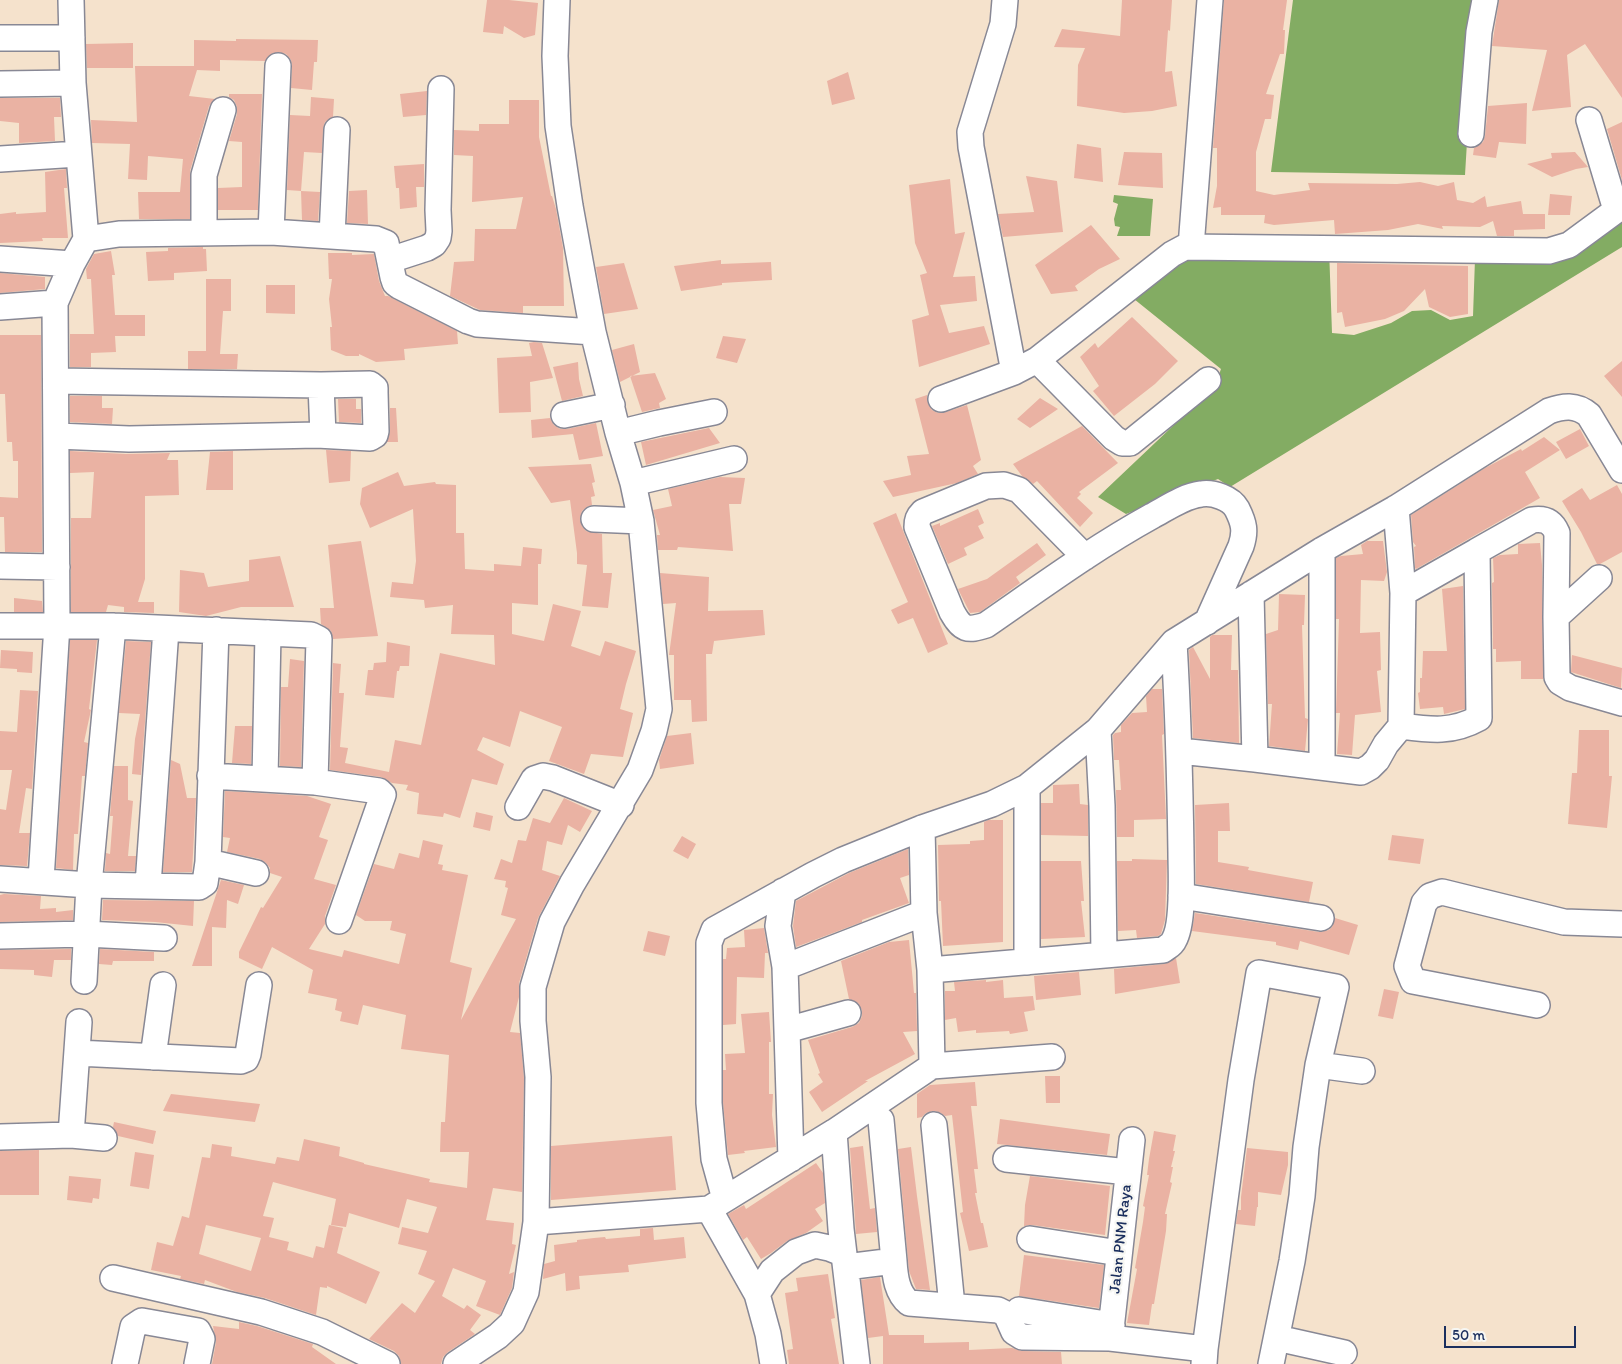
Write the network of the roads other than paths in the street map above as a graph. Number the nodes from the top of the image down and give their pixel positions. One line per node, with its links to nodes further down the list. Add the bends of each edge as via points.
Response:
1 (71, 0): 7 (street)
2 (557, 0): 29 (street, via 554,56 558,126)
3 (1005, 0): 31 (street, via 1003,24 970,132 970,147)
4 (1210, 0): 23 (street)
5 (1485, 0): 15 (street, via 1479,32)
6 (0, 38): 7 (street)
7 (72, 38): 9 (street)
8 (278, 66): 20 (street)
9 (73, 82): 10 (street); 16 (street)
10 (0, 84)
11 (441, 89): 25 (street, via 438,238 426,248)
12 (223, 110): 19 (street, via 204,175)
13 (1588, 120): 18 (street)
14 (337, 130): 21 (street)
15 (1471, 134)
16 (78, 154): 17 (street); 22 (street)
17 (0, 160)
18 (1619, 208): 23 (street, via 1569,245 1549,251)
19 (204, 232): 20 (street); 22 (street, via 119,234)
20 (271, 232): 21 (street)
21 (332, 236): 25 (street, via 382,241 386,243)
22 (86, 239): 26 (street)
23 (1191, 247): 30 (street, via 1181,248 1172,254)
24 (0, 259): 26 (street)
25 (390, 260): 29 (street, via 399,286 468,321)
26 (72, 264): 27 (street)
27 (55, 303): 28 (street); 33 (street)
28 (0, 307)
29 (593, 332): 36 (street)
30 (1037, 360): 31 (street); 32 (street, via 1114,438 1130,444)
31 (1014, 372): 35 (street)
32 (1208, 380)
33 (57, 381): 34 (street); 41 (street)
34 (321, 385): 40 (street); 40 (street, via 370,384 376,392 376,431 373,437)
35 (941, 399)
36 (612, 405): 38 (street); 39 (street)
37 (714, 412): 39 (street)
38 (564, 415)
39 (618, 433): 44 (street)
40 (323, 435): 41 (street, via 129,439)
41 (57, 436): 52 (street)
42 (734, 459): 44 (street)
43 (1622, 470): 45 (street, via 1589,415 1583,410 1562,407 1536,418)
44 (633, 483): 47 (street)
45 (1396, 508): 48 (street); 55 (street)
46 (594, 518): 47 (street)
47 (641, 521): 75 (street, via 659,709 640,770)
48 (1322, 550): 54 (street); 70 (street)
49 (1477, 551): 55 (street); 56 (street, via 1532,520 1548,521 1554,526 1557,533); 66 (street, via 1479,718 1448,729)
50 (1085, 558): 50 (street, via 1019,490 1004,485 986,486 969,492 923,512 917,520 952,612 965,628 986,625); 57 (street, via 1188,497 1210,493 1234,504 1245,534)
51 (0, 566): 52 (street)
52 (57, 567): 58 (street)
53 (1599, 578): 56 (street)
54 (1251, 594): 57 (street); 69 (street)
55 (1403, 594): 66 (street)
56 (1556, 617): 65 (street, via 1560,682)
57 (1207, 622): 64 (street)
58 (57, 625): 59 (street); 60 (street); 81 (street)
59 (0, 626)
60 (114, 626): 61 (street); 82 (street)
61 (166, 629): 62 (street); 83 (street)
62 (216, 630): 63 (street); 71 (street)
63 (268, 633): 72 (street); 73 (street, via 311,635 319,639)
64 (1174, 642): 67 (street); 68 (street)
65 (1622, 703)
66 (1401, 726): 70 (street, via 1377,760 1361,772)
67 (1098, 730): 74 (street); 93 (street)
68 (1180, 751): 69 (street); 85 (street)
69 (1255, 759): 70 (street)
70 (1322, 767)
71 (210, 776): 72 (street); 78 (street)
72 (265, 779): 73 (street)
73 (315, 782): 88 (street, via 379,791 382,795)
74 (1027, 786): 77 (street, via 992,804); 94 (street)
75 (621, 805): 76 (street, via 543,776 534,778); 121 (street, via 552,922 533,987 538,1077)
76 (518, 807)
77 (922, 828): 84 (street, via 843,860); 86 (street)
78 (208, 862): 79 (street); 83 (street, via 205,883 200,887)
79 (256, 873)
80 (0, 879): 81 (street)
81 (41, 880): 82 (street)
82 (89, 885): 83 (street); 90 (street)
83 (148, 885)
84 (783, 891): 95 (street, via 778,926); 120 (street, via 714,930 709,940 709,1103)
85 (1182, 896): 87 (street); 93 (street, via 1178,930 1170,946 1163,950)
86 (924, 914): 95 (street); 96 (street)
87 (1321, 918)
88 (339, 921)
89 (1622, 924): 100 (street, via 1564,922 1442,892 1430,896 1424,904 1407,966 1413,981)
90 (86, 934): 91 (street); 92 (street); 97 (street)
91 (0, 936)
92 (164, 938)
93 (1104, 955): 94 (street)
94 (1027, 962): 96 (street)
95 (786, 967): 103 (street)
96 (930, 970): 107 (street)
97 (84, 981)
98 (163, 985): 105 (street)
99 (259, 985): 105 (street, via 246,1059)
100 (1537, 1005)
101 (848, 1013): 103 (street)
102 (79, 1022): 104 (street)
103 (787, 1030): 117 (street)
104 (76, 1053): 105 (street); 113 (street)
105 (153, 1057)
106 (1052, 1057): 107 (street)
107 (932, 1066): 112 (street)
108 (1318, 1066): 109 (street); 131 (street, via 1292,1261); 133 (street, via 1336,987 1259,973 1241,1080)
109 (1362, 1071)
110 (881, 1120): 125 (street)
111 (934, 1125): 128 (street)
112 (834, 1132): 117 (street); 124 (street)
113 (71, 1135): 114 (street); 115 (street)
114 (0, 1137)
115 (104, 1138)
116 (1132, 1140): 119 (street, Jalan PNM Raya)
117 (791, 1159): 120 (street)
118 (1006, 1159): 119 (street)
119 (1128, 1172): 123 (street, Jalan PNM Raya)
120 (717, 1204): 121 (street); 127 (street)
121 (536, 1222): 137 (street, via 526,1292 512,1323)
122 (1030, 1240): 123 (street)
123 (1120, 1253): 130 (street, Jalan PNM Raya)
124 (845, 1260): 125 (street); 127 (street, via 828,1248 814,1245 796,1252 772,1271); 139 (street)
125 (894, 1261): 128 (street, via 901,1297 908,1304)
126 (113, 1278): 136 (street, via 271,1315 322,1332)
127 (757, 1294): 138 (street)
128 (952, 1306): 130 (street, via 1004,1312 1014,1332 1022,1337)
129 (1019, 1310): 130 (street)
130 (1111, 1331): 133 (street)
131 (1277, 1338): 132 (street); 140 (street)
132 (1344, 1353)
133 (1205, 1356)
134 (125, 1364): 135 (street, via 133,1327 142,1322 198,1331 202,1339)
135 (197, 1364)
136 (387, 1364)
137 (456, 1364)
138 (773, 1364)
139 (857, 1364)
140 (1271, 1364)

